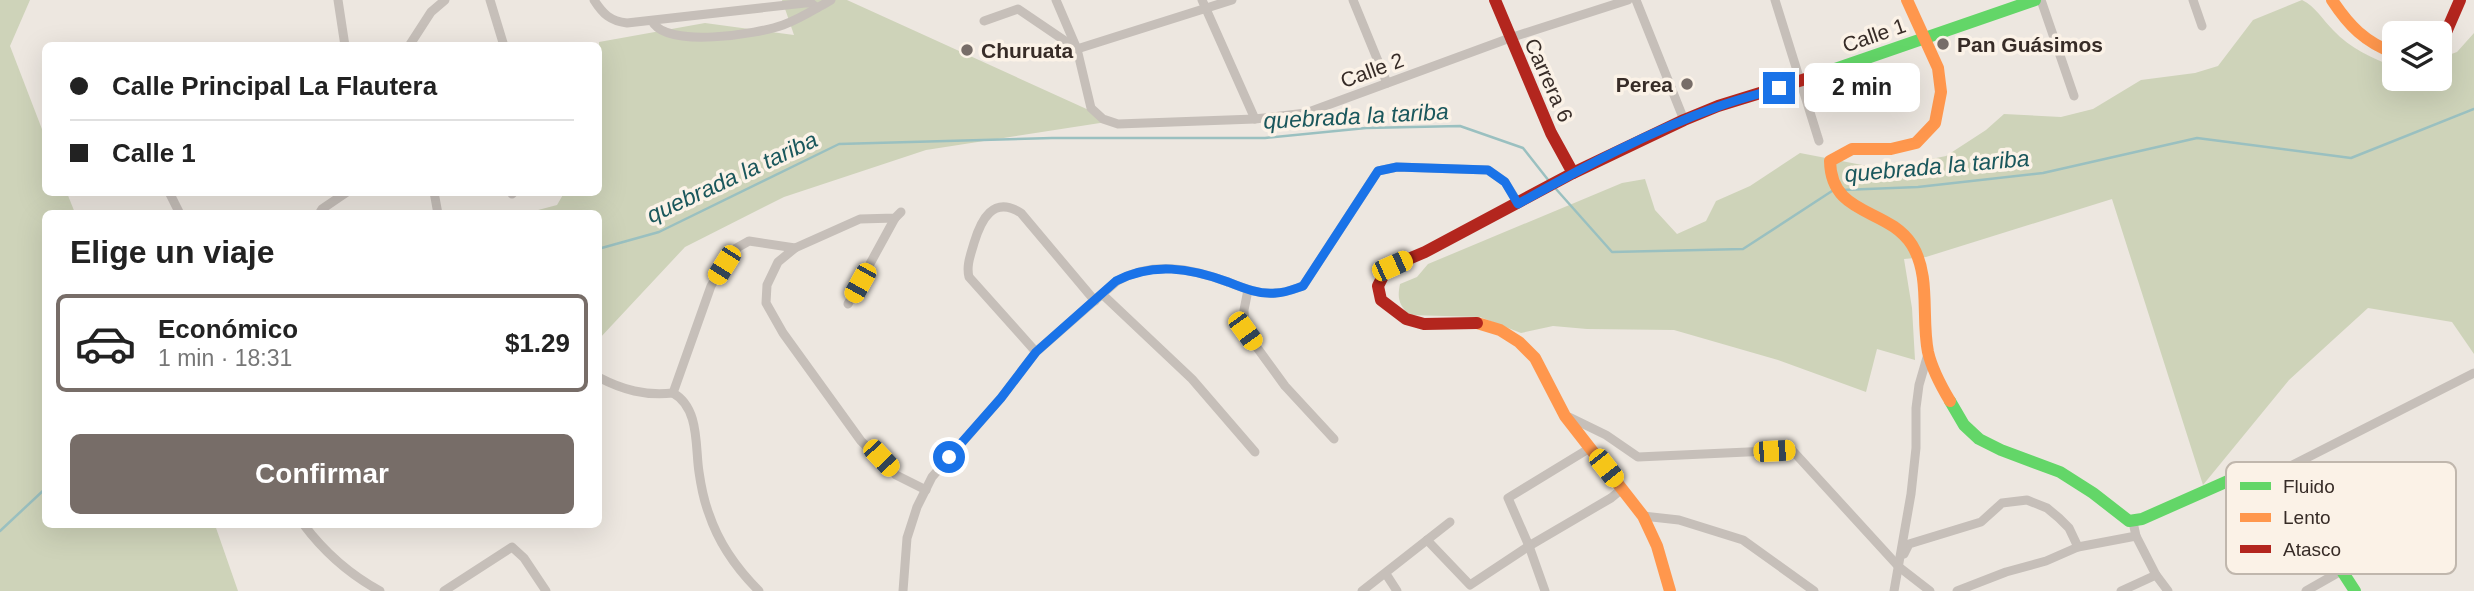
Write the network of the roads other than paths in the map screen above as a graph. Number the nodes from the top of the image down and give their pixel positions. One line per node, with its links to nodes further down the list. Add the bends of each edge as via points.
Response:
1 (338, 0): 27 (street)
2 (444, 0): 28 (street)
3 (490, 0): 29 (street)
4 (594, 0): 21 (street, via 603,14 614,20)
5 (831, 0): 20 (street)
6 (1056, 0): 31 (street)
7 (1232, 0): 19 (street)
8 (1353, 0): 33 (street)
9 (1494, 0): 25 (street, Carrera 6)
10 (1628, 0): 25 (street, Calle 2)
11 (1636, 0): 36 (street)
12 (1775, 0): 32 (street)
13 (1907, 0): 26 (street)
14 (2035, 0): 26 (street, Calle 1)
15 (2041, 0): 34 (street)
16 (2193, 0): 24 (street)
17 (2332, 0): 30 (street, via 2353,31)
18 (2460, 0): 23 (street)
19 (1204, 5): 31 (street); 35 (street)
20 (817, 8): 21 (street, via 805,3); 21 (street, via 771,29 729,36 683,36 657,28)
21 (652, 21)
22 (984, 21): 31 (street, via 1018,9)
23 (2451, 21)
24 (2202, 26)
25 (1510, 38): 33 (street, Calle 2); 38 (street, Carrera 6)
26 (1922, 38): 32 (street, Calle 1); 47 (street, via 1938,68 1941,92 1935,123 1916,143 1891,149 1852,149 1830,161 1828,171 1833,187 1847,202 1870,212 1911,242 1921,271)
27 (344, 42)
28 (412, 42)
29 (503, 42)
30 (2382, 48)
31 (1077, 49): 35 (street, Calle 2, via 1091,108 1103,119 1118,124)
32 (1800, 81): 36 (street, Calle 1); 37 (street)
33 (1387, 83): 35 (street, Calle 2, via 1306,113)
34 (2074, 96)
35 (1255, 119)
36 (1684, 120): 38 (street, Calle 1)
37 (1819, 142)
38 (1573, 173): 40 (street, Calle 1)
39 (341, 196): 41 (street)
40 (1518, 204): 43 (street, via 1505,182 1488,170 1397,167 1378,171 1303,286 1275,294); 51 (street, Calle 1, via 1392,266 1378,286 1381,300 1406,320 1478,323 1500,330 1535,358)
41 (321, 210)
42 (795, 248): 45 (street, via 860,219 898,215); 50 (street, via 749,241 733,250 711,286); 58 (street, via 778,262 767,285 766,303 861,441 896,475)
43 (1248, 290): 44 (street, via 1214,277 1166,268 1131,274); 52 (street, via 1245,331 1285,386)
44 (1098, 298): 46 (street); 46 (street, via 1021,213 1004,207 985,216 968,265 969,276); 54 (street, via 1192,379)
45 (848, 304)
46 (1036, 352): 58 (street)
47 (1928, 352): 61 (street, via 1968,430 1993,448 2059,471); 67 (street, via 1919,385 1916,448)
48 (2474, 373): 55 (street)
49 (602, 379): 50 (street, via 646,394)
50 (673, 393): 75 (street, via 681,397 690,414 698,441 698,469 719,541)
51 (1565, 416): 53 (street, Calle 1); 67 (street, via 1606,435 1638,457 1792,450)
52 (1334, 439)
53 (1590, 448): 57 (street, Calle 1); 65 (street, via 1508,498)
54 (1255, 452)
55 (2300, 462)
56 (2226, 480): 61 (street)
57 (1622, 489): 59 (street, Calle 1); 65 (street)
58 (926, 490): 76 (street, via 907,538)
59 (1643, 516): 80 (street, Calle 1); 81 (street, via 1679,520 1743,540)
60 (1450, 522): 64 (street)
61 (2133, 522): 63 (street)
62 (306, 528): 72 (street, via 331,558)
63 (2136, 537): 66 (street); 71 (street)
64 (1427, 540): 65 (street, via 1470,585); 68 (street)
65 (1529, 546): 79 (street)
66 (2078, 547): 67 (street, via 2069,528 2047,508 2016,500 2002,503 1981,522 1909,544); 84 (street)
67 (1899, 567): 82 (street); 83 (street)
68 (1386, 573): 77 (street); 78 (street)
69 (2334, 574): 87 (street)
70 (2344, 574): 88 (street)
71 (2156, 575): 85 (street); 86 (street)
72 (380, 591)
73 (444, 591): 74 (street, via 512,548)
74 (546, 591)
75 (759, 591)
76 (903, 591)
77 (1362, 591)
78 (1396, 591)
79 (1545, 591)
80 (1670, 591)
81 (1814, 591)
82 (1894, 591)
83 (1930, 591)
84 (1958, 591)
85 (2121, 591)
86 (2168, 591)
87 (2306, 591)
88 (2355, 591)

